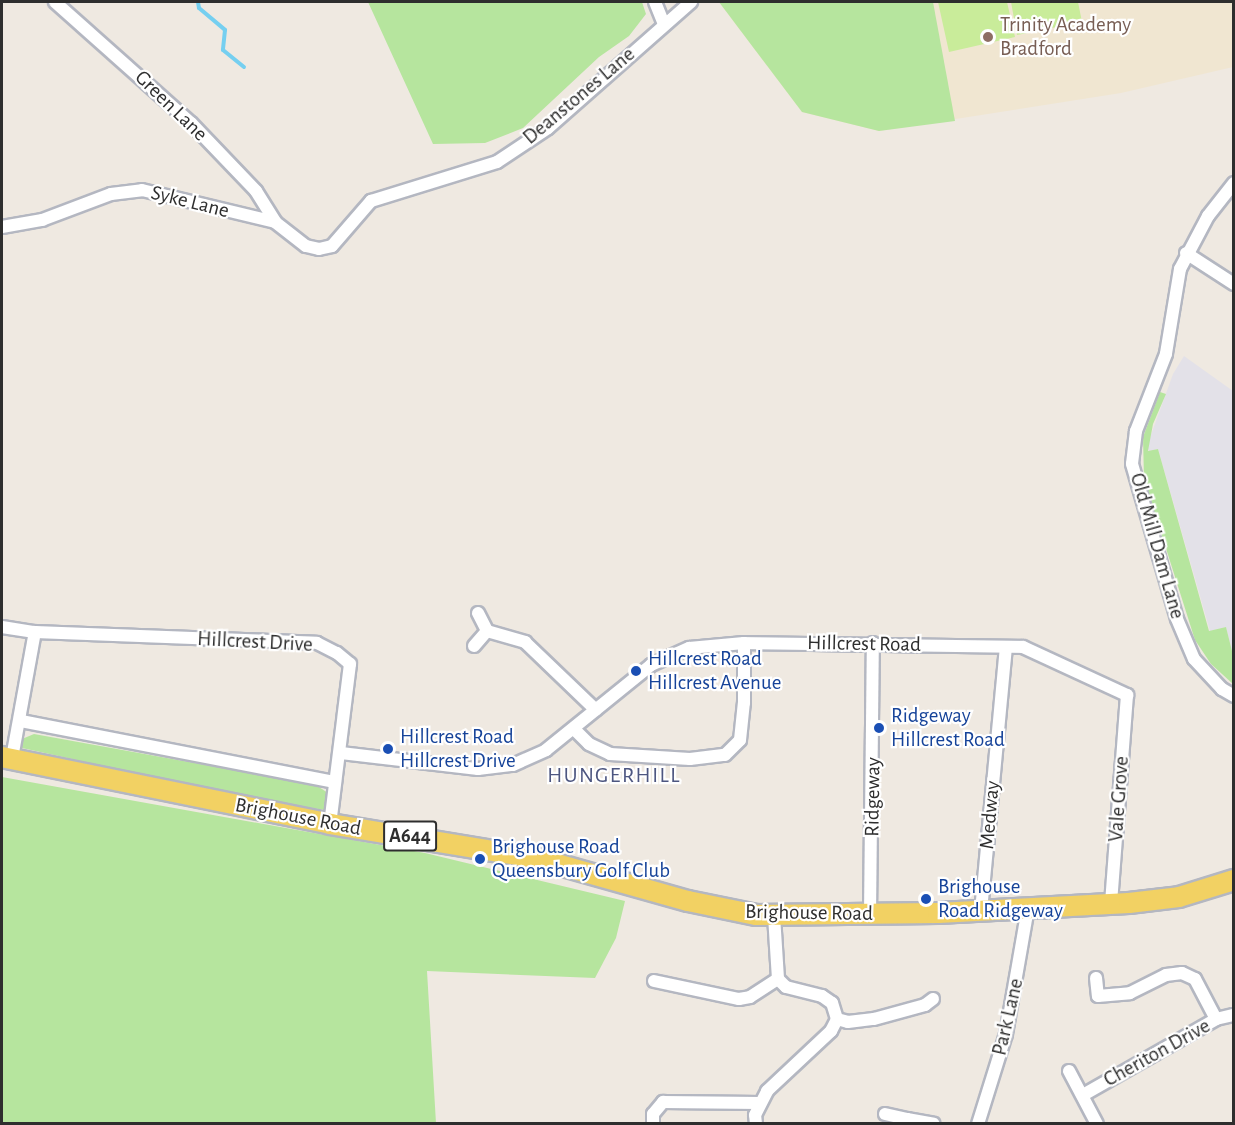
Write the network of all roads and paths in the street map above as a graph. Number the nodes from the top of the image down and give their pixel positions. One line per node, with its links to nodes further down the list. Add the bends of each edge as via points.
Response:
1 (55, 2): 6 (street, Green Lane, via 191,123 256,192)
2 (655, 2): 4 (street)
3 (691, 2): 4 (street, Deanstones Lane)
4 (664, 24): 6 (street, Deanstones Lane, via 548,128 497,162 372,201 332,246 306,246)
5 (1233, 183): 8 (street, Old Mill Dam Lane)
6 (275, 222): 7 (street, Syke Lane, via 142,190 111,194 42,220)
7 (2, 227)
8 (1186, 254): 9 (street); 19 (street, Old Mill Dam Lane, via 1172,303 1166,354 1136,431 1132,464 1177,619 1194,659 1221,689)
9 (1233, 284)
10 (478, 613): 12 (street)
11 (2, 627): 13 (street, Hillcrest Drive)
12 (487, 631): 16 (street); 20 (street, via 525,642)
13 (35, 632): 21 (street); 23 (street, Hillcrest Drive, via 317,643 350,664)
14 (744, 643): 15 (street, Hillcrest Road); 20 (street, Hillcrest Road, via 689,648 651,665); 22 (street, via 740,740 725,755 690,759 610,754 589,744)
15 (873, 643): 17 (street, Hillcrest Road); 32 (street, Ridgeway)
16 (474, 646)
17 (1006, 647): 18 (street, Hillcrest Road, via 1023,647); 30 (street, Medway)
18 (1127, 695): 28 (street, Vale Grove)
19 (1233, 696)
20 (596, 710): 22 (street, Hillcrest Road)
21 (21, 721): 24 (street); 25 (street)
22 (574, 729): 23 (street, Hillcrest Road, via 546,750 513,765 478,769)
23 (341, 753): 25 (street, Hillcrest Drive)
24 (7, 758): 26 (main road, Brighouse Road / A644)
25 (335, 782): 26 (street, Hillcrest Drive)
26 (330, 824): 31 (main road, Brighouse Road / A644, via 536,858 688,901)
27 (1233, 880): 28 (main road, Brighouse Road / A644, via 1179,897)
28 (1111, 904): 29 (main road, Brighouse Road / A644)
29 (1028, 908): 30 (main road, Brighouse Road / A644); 48 (street, Park Lane, via 1006,1034)
30 (981, 911): 32 (main road, Brighouse Road / A644)
31 (774, 915): 32 (main road, Brighouse Road / A644); 34 (street)
32 (870, 915)
33 (1096, 978): 39 (street, via 1098,996 1130,993 1166,975 1182,973 1195,980)
34 (778, 979): 35 (street, via 750,997 738,999); 38 (street, via 786,987 822,996 832,1004)
35 (654, 981)
36 (928, 1007): 38 (street, via 874,1019)
37 (1233, 1015): 39 (street, Cheriton Drive)
38 (837, 1019): 42 (street, via 831,1031 767,1091)
39 (1216, 1019): 41 (street, Cheriton Drive)
40 (1069, 1071): 41 (street)
41 (1083, 1095): 49 (street)
42 (760, 1103): 45 (street, via 663,1102 653,1113); 46 (street)
43 (885, 1114): 44 (street)
44 (906, 1121): 47 (street)
45 (653, 1124)
46 (756, 1124)
47 (934, 1124)
48 (978, 1124)
49 (1097, 1124)

